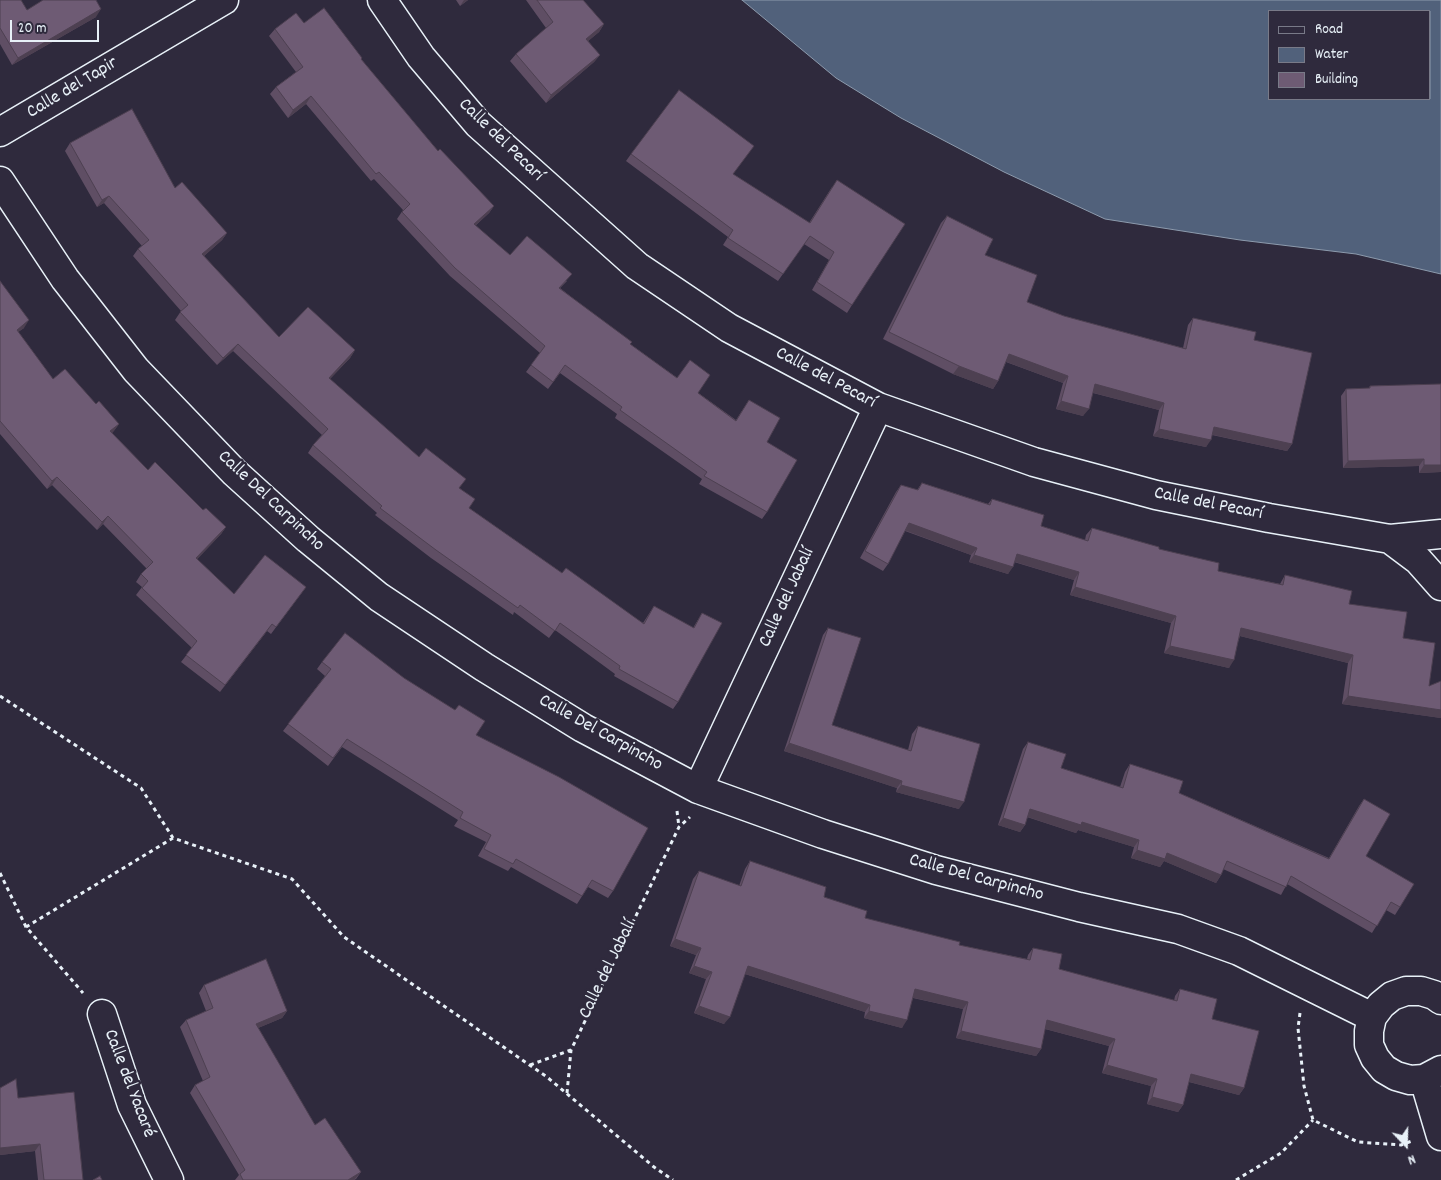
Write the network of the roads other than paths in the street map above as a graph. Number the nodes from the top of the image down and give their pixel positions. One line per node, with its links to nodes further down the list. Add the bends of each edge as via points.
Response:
1 (224, 0): 3 (street, Calle del Tapir)
2 (382, 0): 5 (street, Calle del Pecarí, via 421,57 478,124 637,266 729,328)
3 (0, 132)
4 (0, 181): 9 (street, Calle Del Carpincho, via 66,279 136,370 234,472 308,539 379,597 484,667 583,728)
5 (878, 407): 7 (street, Calle del Pecarí, via 1034,462 1156,496); 9 (street, Calle del Jabalí)
6 (1441, 534): 7 (street, Calle del Pecarí)
7 (1390, 539): 8 (street, Calle del Pecarí, via 1418,560)
8 (1441, 586)
9 (707, 792): 12 (street, Calle Del Carpincho, via 936,870 1178,929 1239,951)
10 (1434, 990): 12 (street, via 1406,991 1392,996)
11 (102, 1014): 15 (street, Calle del Yacaré, via 132,1104)
12 (1372, 1017): 13 (street, via 1369,1045 1384,1069 1410,1080)
13 (1432, 1074): 14 (street)
14 (1440, 1134)
15 (169, 1180)

